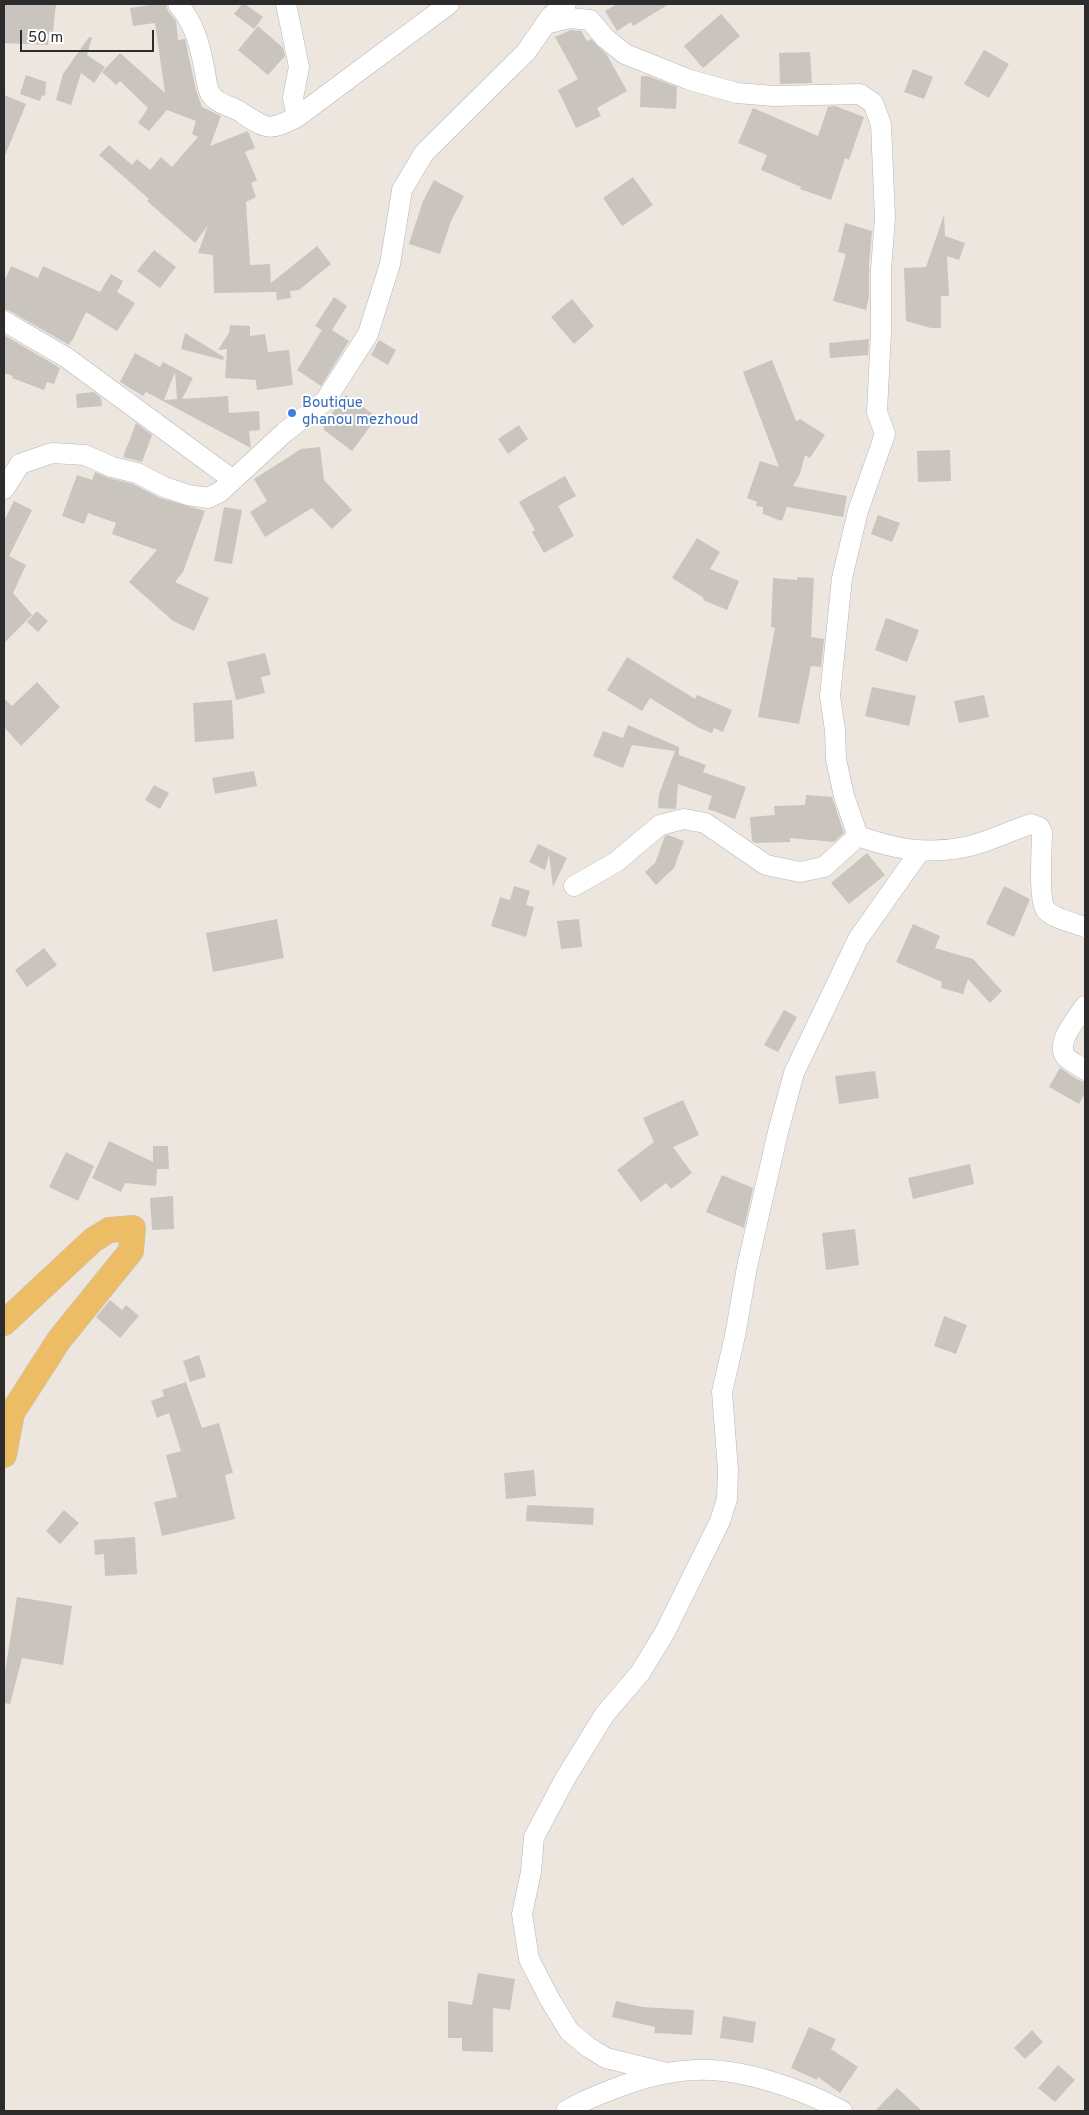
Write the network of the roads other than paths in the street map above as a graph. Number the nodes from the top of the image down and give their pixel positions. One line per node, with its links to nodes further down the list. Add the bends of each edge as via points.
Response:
1 (178, 4): 6 (street, via 191,20 210,93 217,100 224,106 241,111 256,124 276,128)
2 (286, 4): 6 (street, via 299,67 293,98)
3 (449, 4): 6 (street)
4 (566, 4): 5 (street)
5 (545, 24): 8 (street, via 526,52 424,153 402,190 390,264 368,334 325,401 285,432); 10 (street, via 570,18 590,20 625,54 690,80 737,93 774,96 860,94 873,103 881,124 885,218 877,412 885,434 858,511 842,578 830,696 836,759)
6 (297, 117)
7 (4, 321): 8 (street, via 67,358)
8 (233, 480): 9 (street, via 208,498 164,487 85,455 52,453 20,464)
9 (4, 489)
10 (858, 836): 11 (street, via 886,846); 12 (street, via 824,867 800,872 766,865 705,823 684,818 660,825 616,862)
11 (920, 851): 13 (street, via 966,847 1031,824 1039,827 1042,832 1042,899 1046,909 1053,915); 18 (street, via 858,938 794,1073 747,1267 722,1392 728,1480 727,1499 720,1521 665,1632 640,1673 605,1714 566,1777 534,1838 522,1914 530,1959 549,1998 570,2031 588,2047 606,2058)
12 (574, 886)
13 (1085, 927)
14 (1085, 1006): 15 (street, via 1063,1041 1062,1051)
15 (1085, 1070)
16 (4, 1323): 17 (main road, via 93,1240 108,1230 133,1228 131,1252 59,1340 12,1413)
17 (4, 1455)
18 (667, 2073): 19 (street, via 631,2082); 20 (street, via 698,2070 731,2073 798,2089)
19 (566, 2111)
20 (842, 2111)

